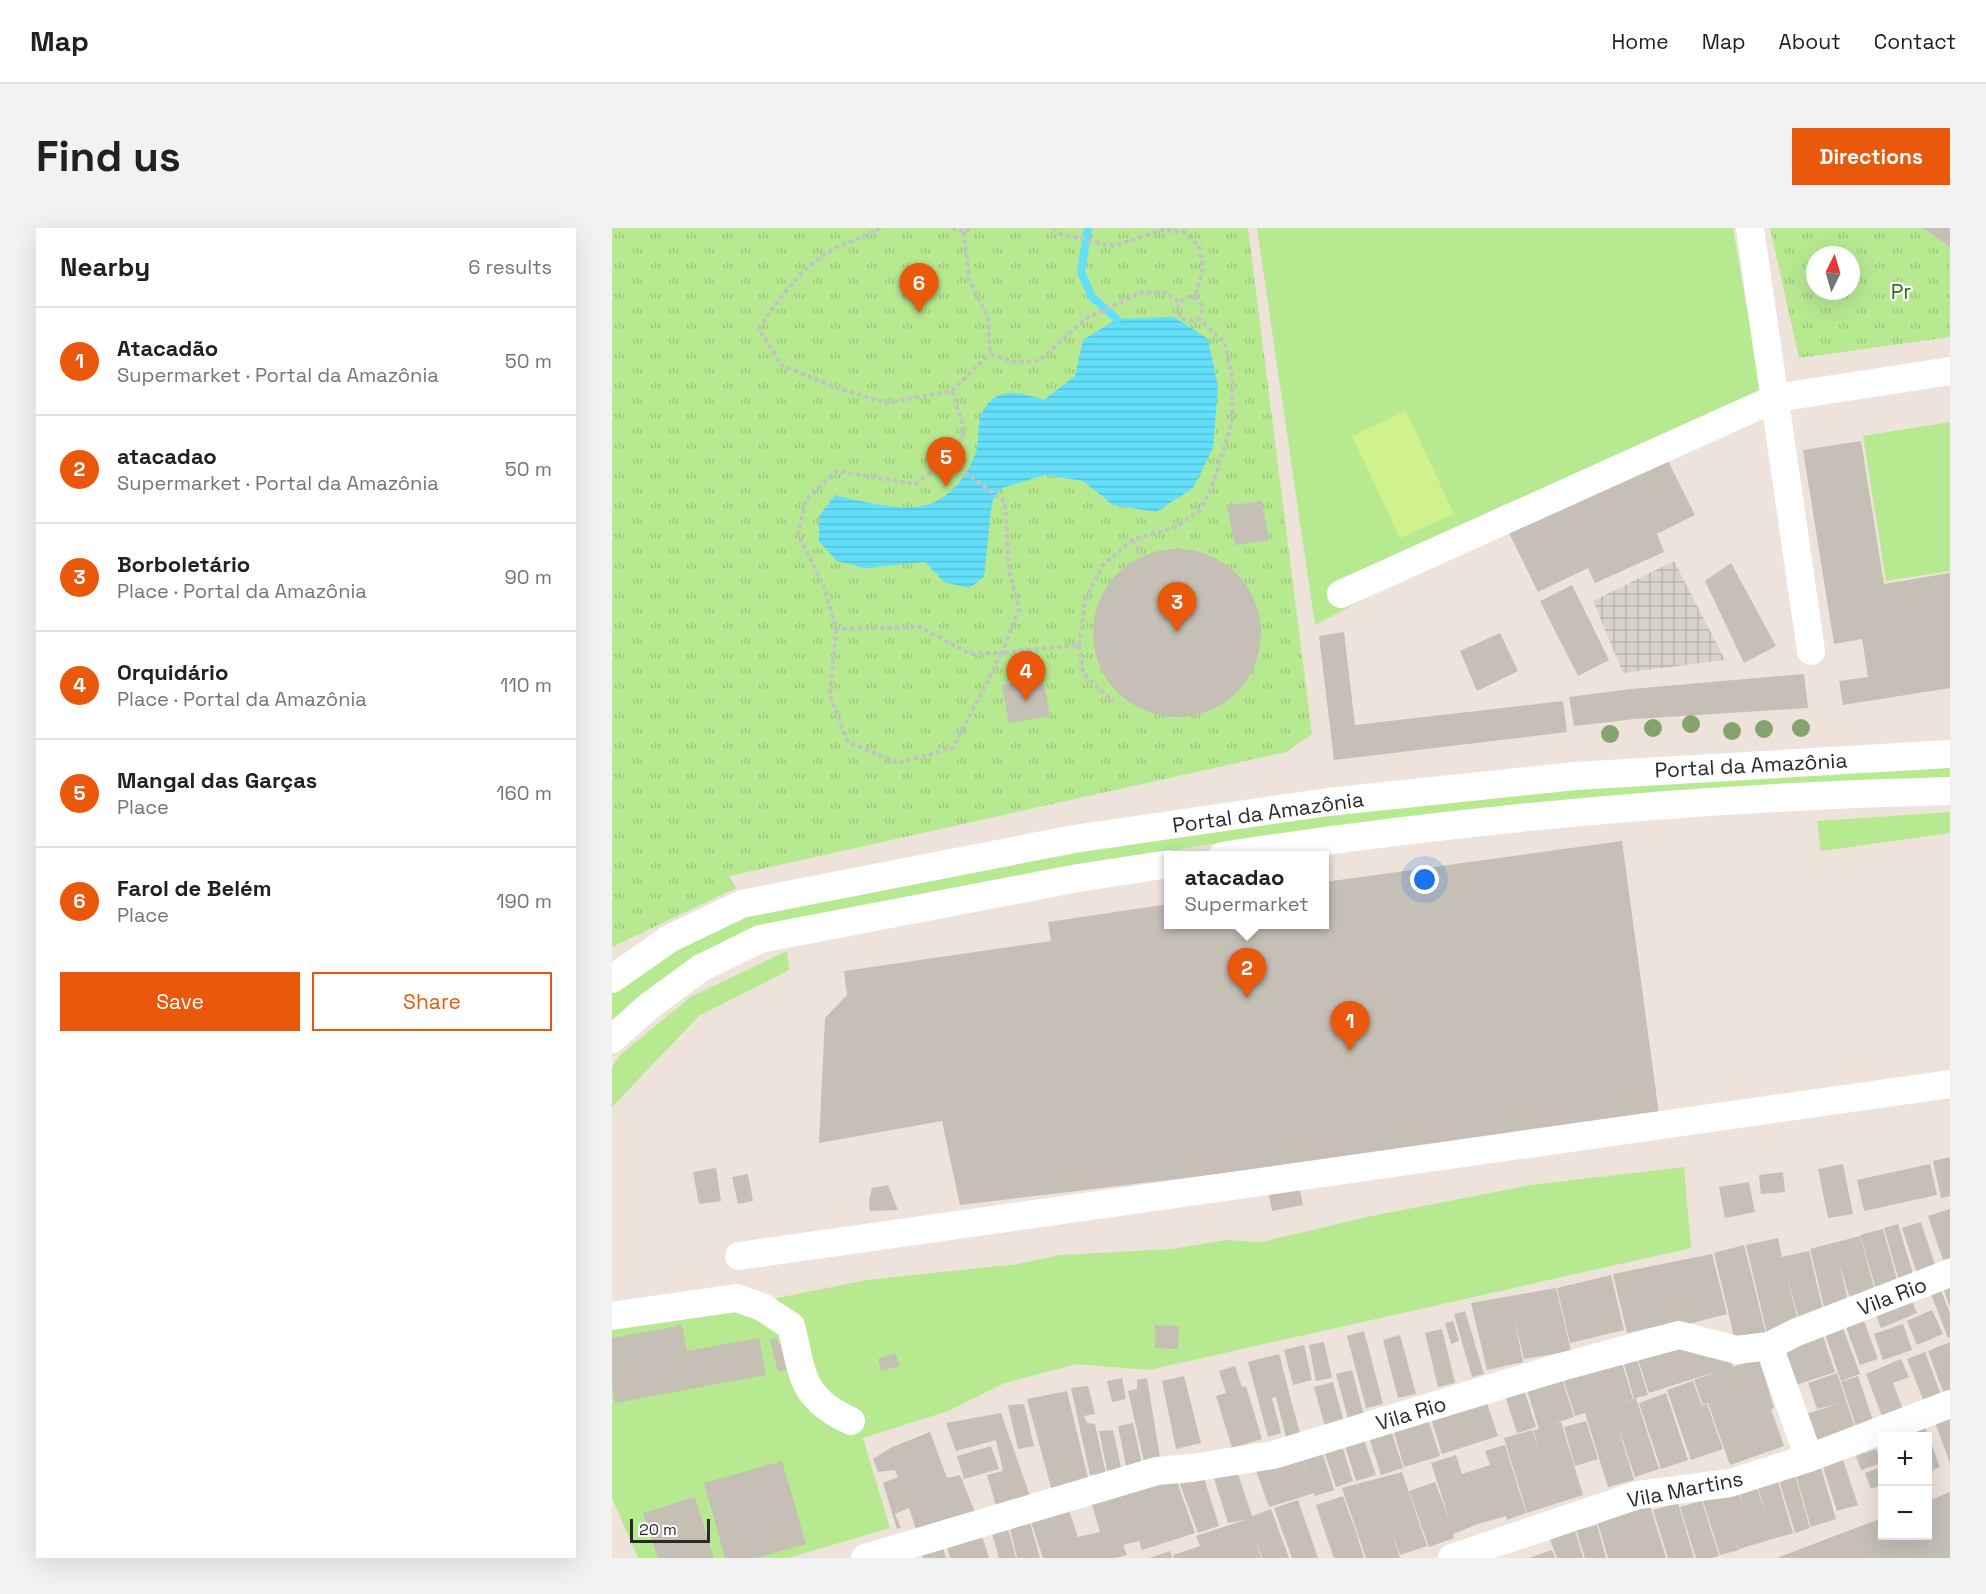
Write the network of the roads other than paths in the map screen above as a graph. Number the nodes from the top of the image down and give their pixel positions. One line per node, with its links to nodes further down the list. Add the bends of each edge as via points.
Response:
1 (1750, 228): 3 (street)
2 (1950, 371): 3 (street)
3 (1776, 398): 4 (street); 5 (street)
4 (1341, 594)
5 (1811, 651)
6 (1950, 754): 10 (street, Portal da Amazônia, via 1575,776 1328,802 1074,839 742,904 669,939)
7 (1950, 791): 8 (street, Portal da Amazônia, via 1648,808 1364,834)
8 (1249, 851)
9 (1164, 865): 11 (street, Portal da Amazônia, via 760,939 701,968)
10 (612, 979)
11 (612, 1039)
12 (1950, 1084): 13 (street)
13 (739, 1256)
14 (1950, 1273): 16 (street, Vila Rio)
15 (612, 1316): 18 (street, via 736,1298 762,1307 791,1326 806,1389 834,1413)
16 (1769, 1346): 19 (street); 20 (street, Vila Rio, via 1737,1350 1679,1335 1273,1455 1157,1471)
17 (1950, 1404): 19 (street, Vila Martins)
18 (851, 1421)
19 (1809, 1458): 21 (street, Vila Martins, via 1730,1483 1638,1495)
20 (865, 1558)
21 (1452, 1558)

